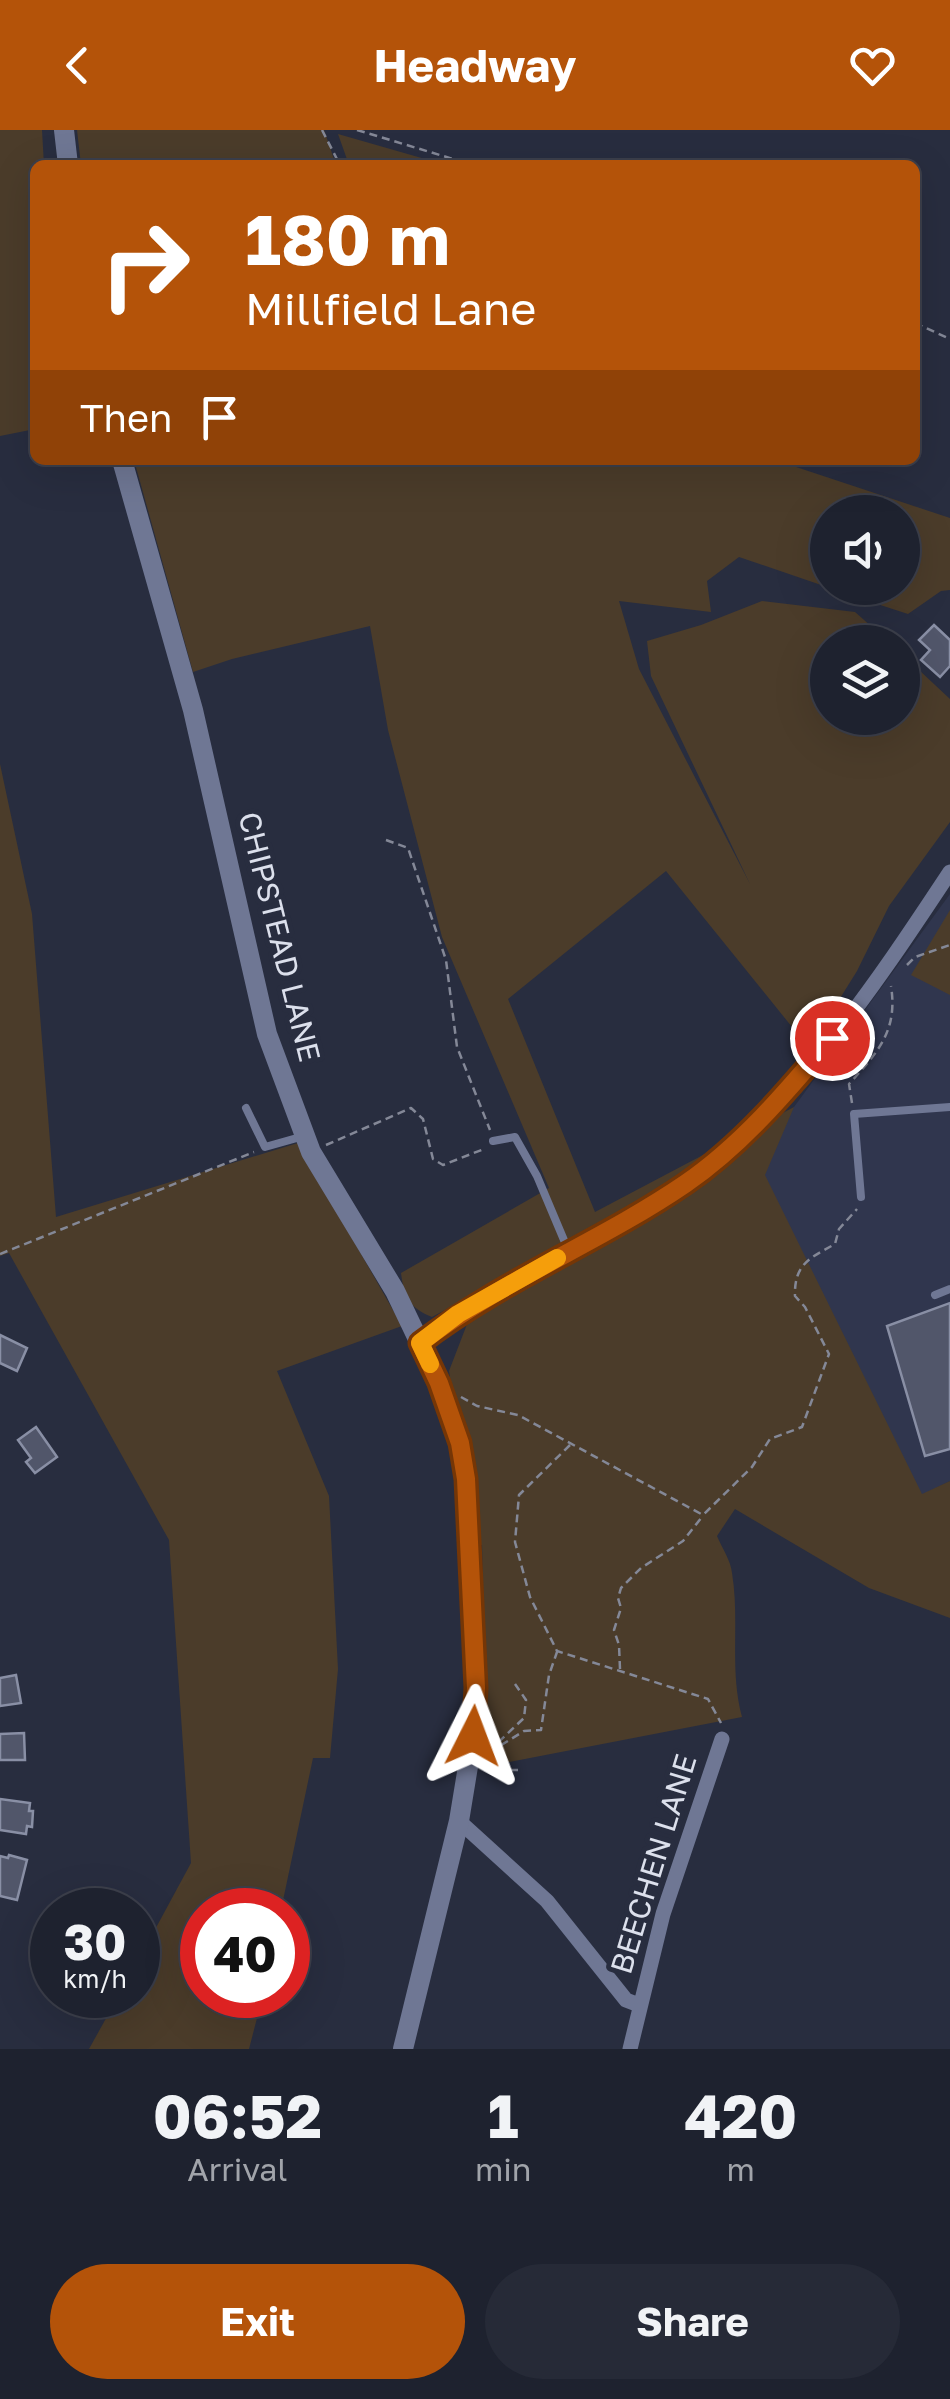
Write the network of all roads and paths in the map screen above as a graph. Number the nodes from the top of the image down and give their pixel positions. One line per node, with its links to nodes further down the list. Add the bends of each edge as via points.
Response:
1 (64, 130): 4 (street)
2 (322, 130): 5 (path)
3 (357, 130): 6 (path)
4 (67, 160)
5 (337, 160)
6 (456, 160)
7 (920, 326): 8 (path)
8 (950, 339)
9 (123, 465): 19 (street, CHIPSTEAD LANE, via 192,710 267,1034)
10 (386, 840): 18 (path, via 408,848 446,960 457,1047)
11 (950, 872): 22 (street, via 852,1015 738,1140 686,1183)
12 (950, 944): 13 (path)
13 (903, 969)
14 (891, 981): 17 (path, via 895,1007 883,1046 849,1084)
15 (950, 1107): 17 (lane)
16 (246, 1108): 20 (lane)
17 (854, 1114): 21 (lane)
18 (492, 1140): 19 (path, via 479,1153 443,1166 432,1159 423,1119 411,1108); 22 (lane, via 515,1136)
19 (308, 1144): 20 (lane); 26 (street, CHIPSTEAD LANE)
20 (265, 1147): 23 (path)
21 (862, 1197): 29 (path, via 835,1244 804,1262 794,1284 829,1354 802,1427 770,1439 752,1467)
22 (569, 1252): 26 (street)
23 (0, 1254)
24 (950, 1289): 25 (lane)
25 (935, 1295)
26 (420, 1343): 27 (street, CHIPSTEAD LANE)
27 (439, 1383): 28 (path, via 476,1406 518,1415); 35 (street, CHIPSTEAD LANE, via 466,1479 476,1688)
28 (570, 1444): 29 (path); 30 (path, via 520,1494 515,1542 530,1597)
29 (702, 1515): 31 (path, via 684,1541 621,1588 614,1630)
30 (558, 1651): 31 (path); 32 (path, via 541,1730 524,1731 484,1755 524,1718 526,1700)
31 (620, 1670): 33 (path, via 708,1699 721,1719)
32 (515, 1684)
33 (722, 1739): 37 (street, BEECHEN LANE)
34 (523, 1770): 35 (path)
35 (468, 1771): 36 (street, CHIPSTEAD LANE)
36 (459, 1821): 37 (street, BEECHEN LANE, via 548,1901 626,2000); 38 (street, CHIPSTEAD LANE)
37 (639, 2006): 39 (street, BEECHEN LANE)
38 (404, 2049)
39 (630, 2049)

